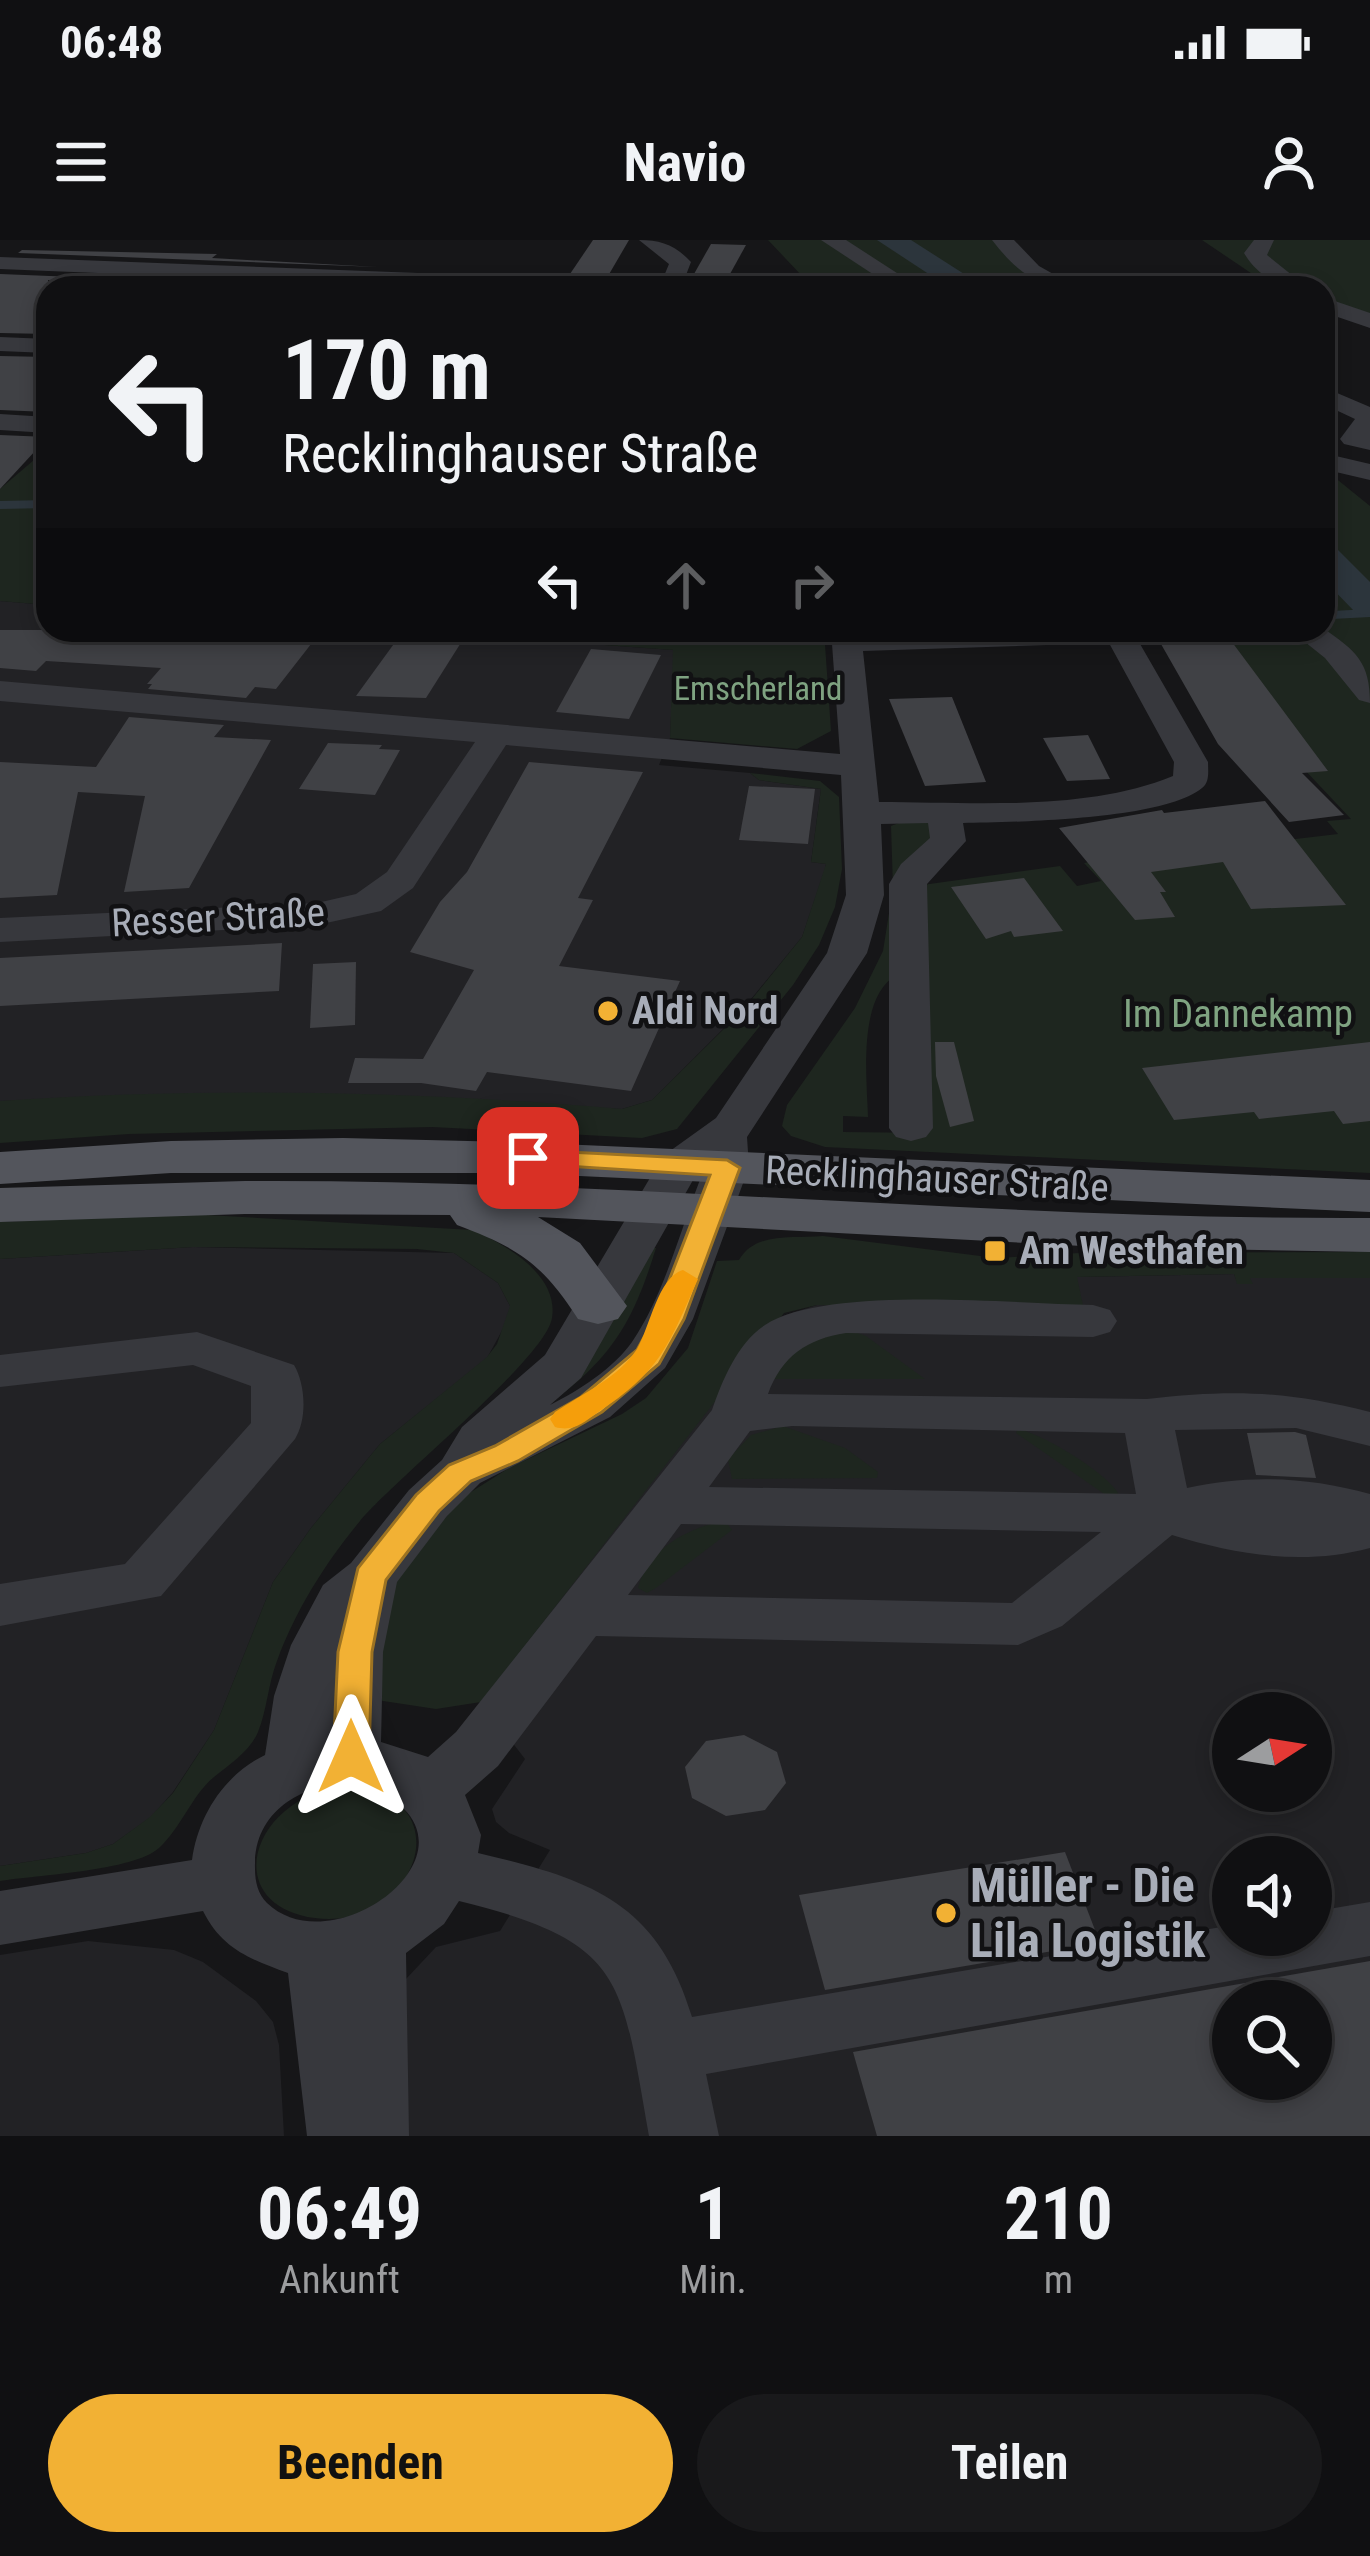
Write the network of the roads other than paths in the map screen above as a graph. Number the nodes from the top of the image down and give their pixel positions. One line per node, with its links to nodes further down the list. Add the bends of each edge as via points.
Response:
1 (649, 240): 9 (street, via 680,262)
2 (831, 240): 10 (street)
3 (1002, 240): 11 (street)
4 (1264, 240): 12 (street, via 1255,253)
5 (179, 249): 8 (street)
6 (0, 262): 7 (street)
7 (132, 276)
8 (153, 276)
9 (675, 276)
10 (890, 276)
11 (1042, 276)
12 (1281, 276)
13 (1335, 308): 14 (street)
14 (1370, 321)
15 (0, 344): 16 (street)
16 (36, 346)
17 (1335, 400): 20 (street, via 1370,417)
18 (0, 422): 19 (street)
19 (36, 424)
20 (1361, 441)
21 (1335, 464): 22 (street)
22 (1370, 472)
23 (847, 642): 29 (street)
24 (1124, 642): 30 (street, via 1191,762 1190,781 1160,795)
25 (1323, 642): 27 (street)
26 (0, 691): 28 (street)
27 (1370, 693)
28 (494, 737): 29 (street); 32 (street, Resser Straße, via 400,880 368,903 317,914)
29 (858, 766): 31 (street)
30 (944, 812): 31 (street); 33 (street, via 948,841 908,884)
31 (862, 813): 35 (street, via 865,895 847,953)
32 (0, 930)
33 (911, 1129)
34 (0, 1168): 35 (main road, Recklinghauser Straße, via 355,1154)
35 (699, 1176): 36 (main road, Recklinghauser Straße); 37 (main road, Recklinghauser Straße); 39 (main road, Recklinghauser Straße, via 1166,1233); 40 (street); 46 (street, via 669,1319 648,1357 592,1405)
36 (1370, 1196)
37 (454, 1199): 38 (main road, Recklinghauser Straße); 40 (main road, via 563,1254)
38 (0, 1205)
39 (1370, 1235)
40 (598, 1306): 46 (street, via 563,1366 480,1440)
41 (1093, 1321): 43 (street, via 807,1323 777,1339 749,1377)
42 (0, 1371): 50 (street, via 197,1348 276,1377 277,1427 142,1582)
43 (735, 1415): 44 (street, via 792,1409); 47 (street)
44 (1147, 1416): 45 (street, via 1296,1411); 48 (street)
45 (1370, 1429)
46 (460, 1473): 52 (street, via 370,1577)
47 (667, 1504): 48 (street); 51 (street)
48 (1166, 1514): 49 (street, via 1223,1533); 51 (street, via 1049,1612 1018,1624)
49 (1355, 1520)
50 (0, 1605)
51 (582, 1615): 53 (street, via 477,1749)
52 (322, 1763): 53 (street, via 396,1767); 55 (street, via 260,1788 234,1816)
53 (431, 1789): 54 (street, via 447,1814)
54 (446, 1872): 58 (street, via 406,1923); 59 (street, via 523,1892 605,1927 640,1967)
55 (220, 1882): 56 (street); 58 (street, via 232,1908 282,1944)
56 (0, 1918)
57 (1370, 1929): 59 (street)
58 (346, 1944): 60 (street); 61 (street)
59 (667, 2051): 62 (street)
60 (342, 2136)
61 (374, 2136)
62 (684, 2136)

